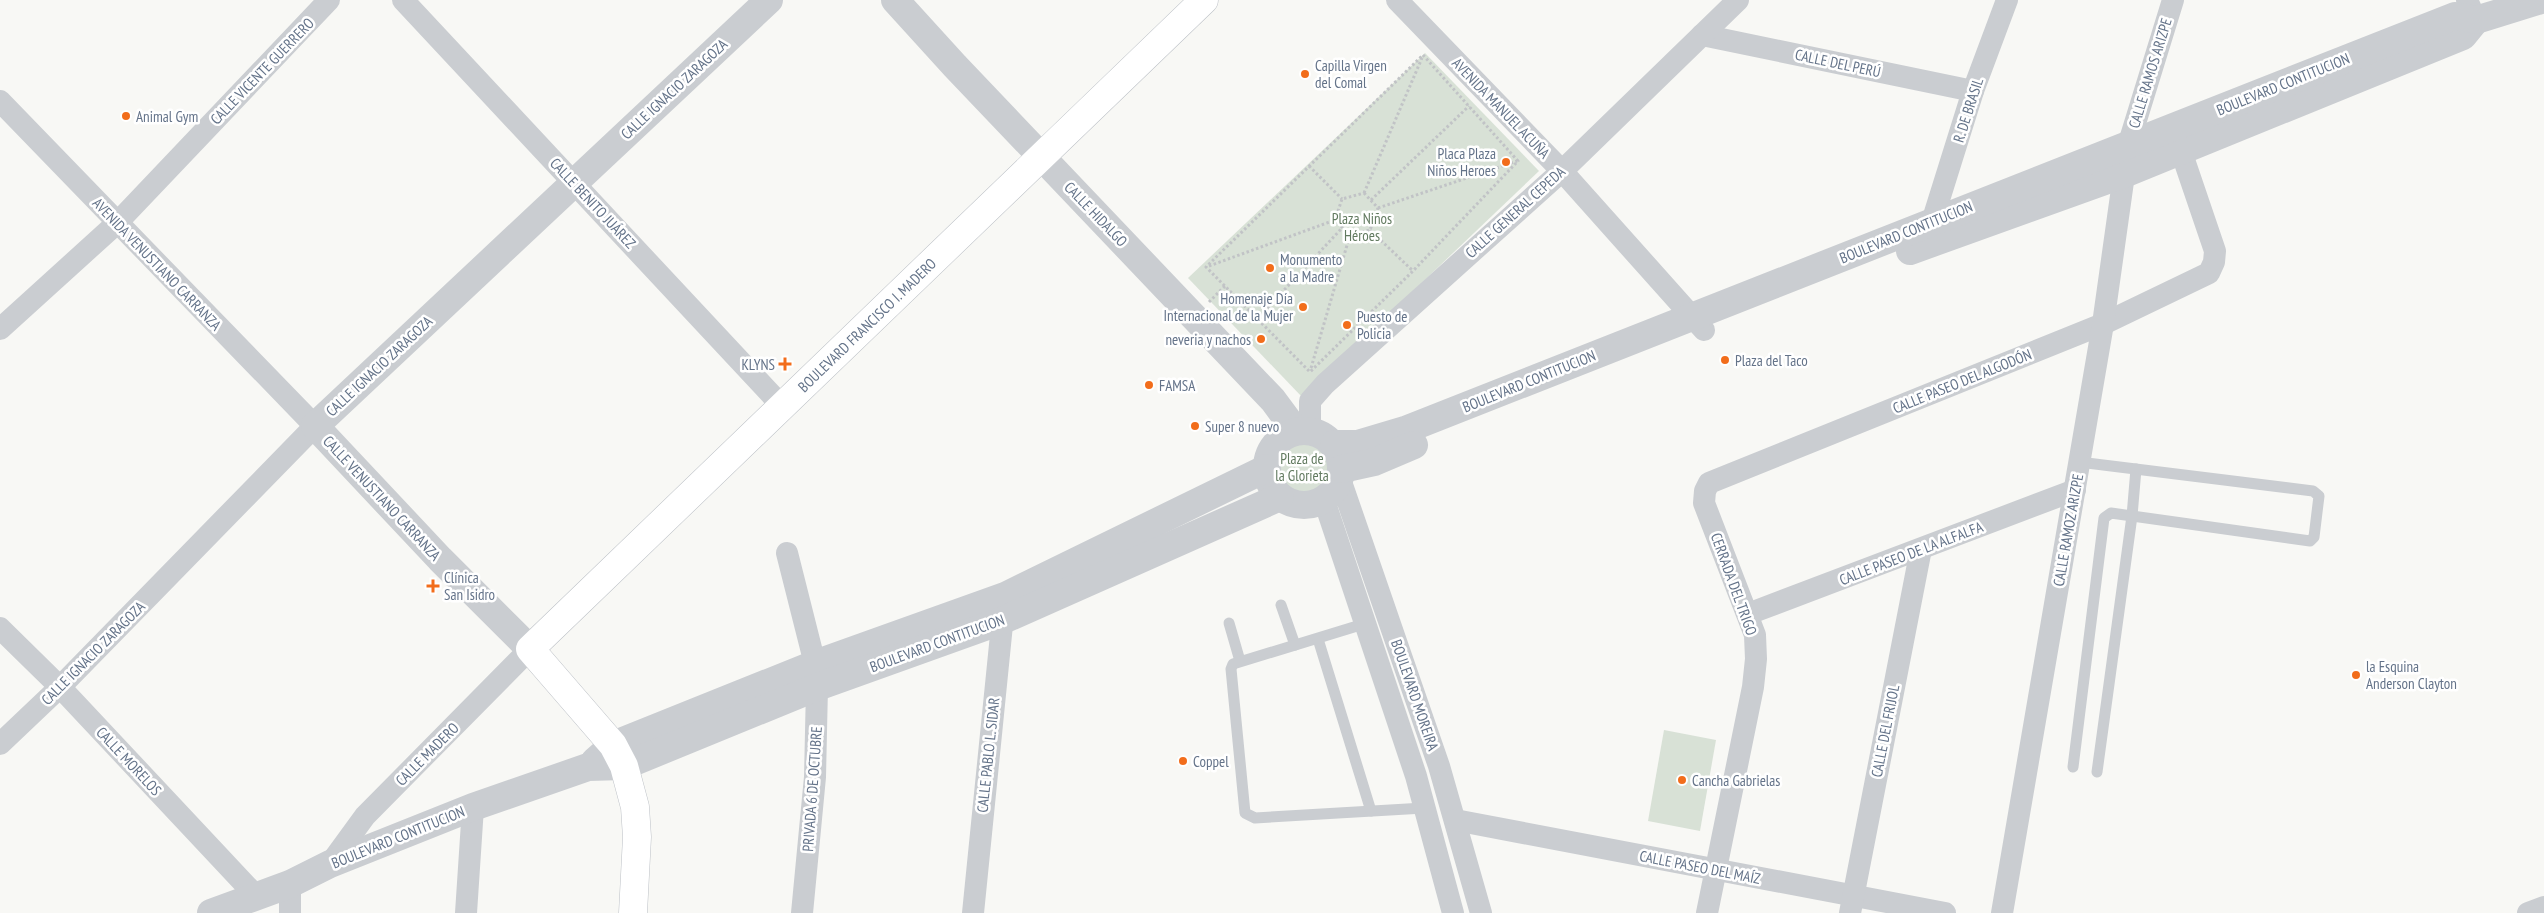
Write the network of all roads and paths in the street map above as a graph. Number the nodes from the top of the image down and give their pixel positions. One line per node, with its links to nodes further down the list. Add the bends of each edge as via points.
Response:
1 (329, 0): 32 (street, CALLE VICENTE GUERRERO)
2 (403, 0): 25 (street, CALLE BENITO JUÁREZ)
3 (769, 0): 25 (street, CALLE IGNACIO ZARAGOZA)
4 (895, 0): 19 (street, CALLE HIDALGO)
5 (1204, 0): 19 (main road, BOULEVARD FRANCISCO I. MADERO)
6 (1397, 0): 13 (street, AVENIDA MANUEL ACUÑA)
7 (1738, 0): 12 (street, CALLE GENERAL CEPEDA)
8 (2007, 0): 14 (street, R. DE BRASIL)
9 (2173, 0): 17 (street, CALLE RAMOS ARIZPE)
10 (2541, 0): 11 (street, BOULEVARD CONTITUCION)
11 (2472, 10): 17 (street, BOULEVARD CONTITUCION); 18 (street, BOULEVARD CONTITUCION, via 2463,36)
12 (1702, 35): 14 (street, CALLE DEL PERÚ); 23 (street, CALLE GENERAL CEPEDA)
13 (1431, 49): 16 (path); 22 (path); 23 (street, AVENIDA MANUEL ACUÑA); 26 (path)
14 (1973, 91): 31 (street, R. DE BRASIL)
15 (0, 101): 32 (street, AVENIDA VENUSTIANO CARRANZA)
16 (1469, 106): 20 (path); 28 (path)
17 (2128, 146): 24 (street, CALLE RAMOZ ARIZPE); 31 (street, BOULEVARD CONTITUCION)
18 (2181, 151): 24 (street, BOULEVARD CONTITUCION); 40 (street, CALLE PASEO DEL ALGODÓN, via 2215,251 2214,262 2208,273)
19 (1041, 156): 44 (main road, BOULEVARD FRANCISCO I. MADERO); 46 (street, CALLE HIDALGO)
20 (1518, 161): 21 (path); 29 (path); 37 (path)
21 (1527, 163)
22 (1309, 166): 27 (path); 36 (path)
23 (1562, 171): 39 (street, AVENIDA MANUEL ACUÑA); 43 (street, CALLE GENERAL CEPEDA)
24 (2124, 174): 39 (street, BOULEVARD CONTITUCION); 40 (street, CALLE RAMOZ ARIZPE)
25 (574, 183): 44 (street, CALLE BENITO JUÁREZ); 45 (street, CALLE IGNACIO ZARAGOZA)
26 (1364, 192): 27 (path); 28 (path)
27 (1342, 199): 30 (path)
28 (1371, 200): 29 (path)
29 (1378, 208): 34 (path)
30 (1335, 220): 33 (path); 36 (path)
31 (1932, 222): 39 (street, BOULEVARD CONTITUCION)
32 (117, 223): 41 (street, CALLE VICENTE GUERRERO); 45 (street, AVENIDA VENUSTIANO CARRANZA)
33 (1343, 228): 35 (path); 38 (path)
34 (1370, 230): 35 (path); 37 (path)
35 (1350, 235): 42 (path)
36 (1206, 268): 38 (path)
37 (1413, 271): 42 (path)
38 (1257, 319): 42 (path)
39 (1697, 324): 50 (street, BOULEVARD CONTITUCION, via 1358,444)
40 (2104, 324): 47 (street, CALLE RAMOZ ARIZPE); 52 (street, CALLE PASEO DEL ALGODÓN, via 1709,483)
41 (0, 329)
42 (1310, 372): 43 (path)
43 (1310, 401): 46 (street)
44 (782, 406): 65 (main road, BOULEVARD FRANCISCO I. MADERO)
45 (315, 426): 65 (street, CALLE VENUSTIANO CARRANZA, via 440,560); 68 (street, CALLE IGNACIO ZARAGOZA)
46 (1303, 430): 48 (street, via 1284,436 1274,444); 50 (street, via 1323,435)
47 (2079, 462): 49 (lane); 51 (street, CALLE RAMOZ ARIZPE)
48 (1266, 468): 53 (street, via 1270,484); 58 (street, BOULEVARD CONTITUCION)
49 (2136, 469): 54 (lane); 54 (lane, via 2313,491 2319,496 2314,537 2310,541)
50 (1335, 473): 53 (street, via 1310,505 1294,504); 61 (street, BOULEVARD MOREIRA); 71 (street, BOULEVARD MOREIRA)
51 (2075, 490): 55 (street, CALLE PASEO DE LA ALFALFA); 95 (street, CALLE RAMOZ ARIZPE)
52 (1705, 491): 59 (street, CERRADA DEL TRIGO, via 1704,503)
53 (1280, 496): 58 (street, BOULEVARD CONTITUCION)
54 (2132, 516): 72 (lane, via 2111,513 2104,518); 73 (lane)
55 (1921, 550): 59 (street, CALLE PASEO DE LA ALFALFA); 83 (street, CALLE DEL FRIJOL)
56 (787, 553): 67 (street)
57 (1281, 605): 64 (lane)
58 (1003, 609): 67 (street, BOULEVARD CONTITUCION); 90 (street, CALLE PABLO L. SIDAR)
59 (1748, 614): 80 (street, CERRADA DEL TRIGO, via 1755,635 1753,687)
60 (1229, 623): 66 (lane)
61 (1367, 623): 63 (lane); 74 (street, BOULEVARD MOREIRA)
62 (0, 628): 68 (street, CALLE MORELOS)
63 (1318, 639): 64 (lane); 77 (lane)
64 (1295, 645): 66 (lane)
65 (530, 649): 70 (main road, CALLE VENUSTIANO CARRANZA); 79 (street, CALLE MADERO, via 365,816)
66 (1240, 661): 77 (lane, via 1231,669 1245,813 1255,818)
67 (816, 675): 70 (street, BOULEVARD CONTITUCION); 89 (street, PRIVADA 6 DE OCTUBRE, via 814,777)
68 (60, 688): 69 (street, CALLE IGNACIO ZARAGOZA); 82 (street, CALLE MORELOS)
69 (0, 744)
70 (619, 755): 75 (street, BOULEVARD CONTITUCION); 88 (main road, via 635,806 637,837)
71 (1439, 766): 74 (street); 78 (street, BOULEVARD MOREIRA)
72 (2073, 767)
73 (2097, 772)
74 (1416, 776): 76 (street, BOULEVARD MOREIRA)
75 (473, 807): 79 (street, BOULEVARD CONTITUCION); 87 (street)
76 (1424, 808): 77 (lane); 91 (street, BOULEVARD MOREIRA)
77 (1371, 811)
78 (1455, 820): 80 (street, CALLE PASEO DEL MAÍZ); 92 (street, BOULEVARD MOREIRA)
79 (330, 864): 81 (street, BOULEVARD CONTITUCION)
80 (1715, 870): 83 (street, CALLE PASEO DEL MAÍZ); 93 (street, CERRADA DEL TRIGO)
81 (290, 884): 82 (street, BOULEVARD CONTITUCION); 86 (street)
82 (256, 896): 85 (street, BOULEVARD CONTITUCION)
83 (1851, 904): 94 (street, CALLE PASEO DEL MAÍZ)
84 (2544, 907): 96 (street)
85 (211, 913)
86 (290, 913)
87 (466, 913)
88 (633, 913)
89 (802, 913)
90 (973, 913)
91 (1453, 913)
92 (1481, 913)
93 (1707, 913)
94 (1945, 913)
95 (2002, 913)
96 (2528, 913)

